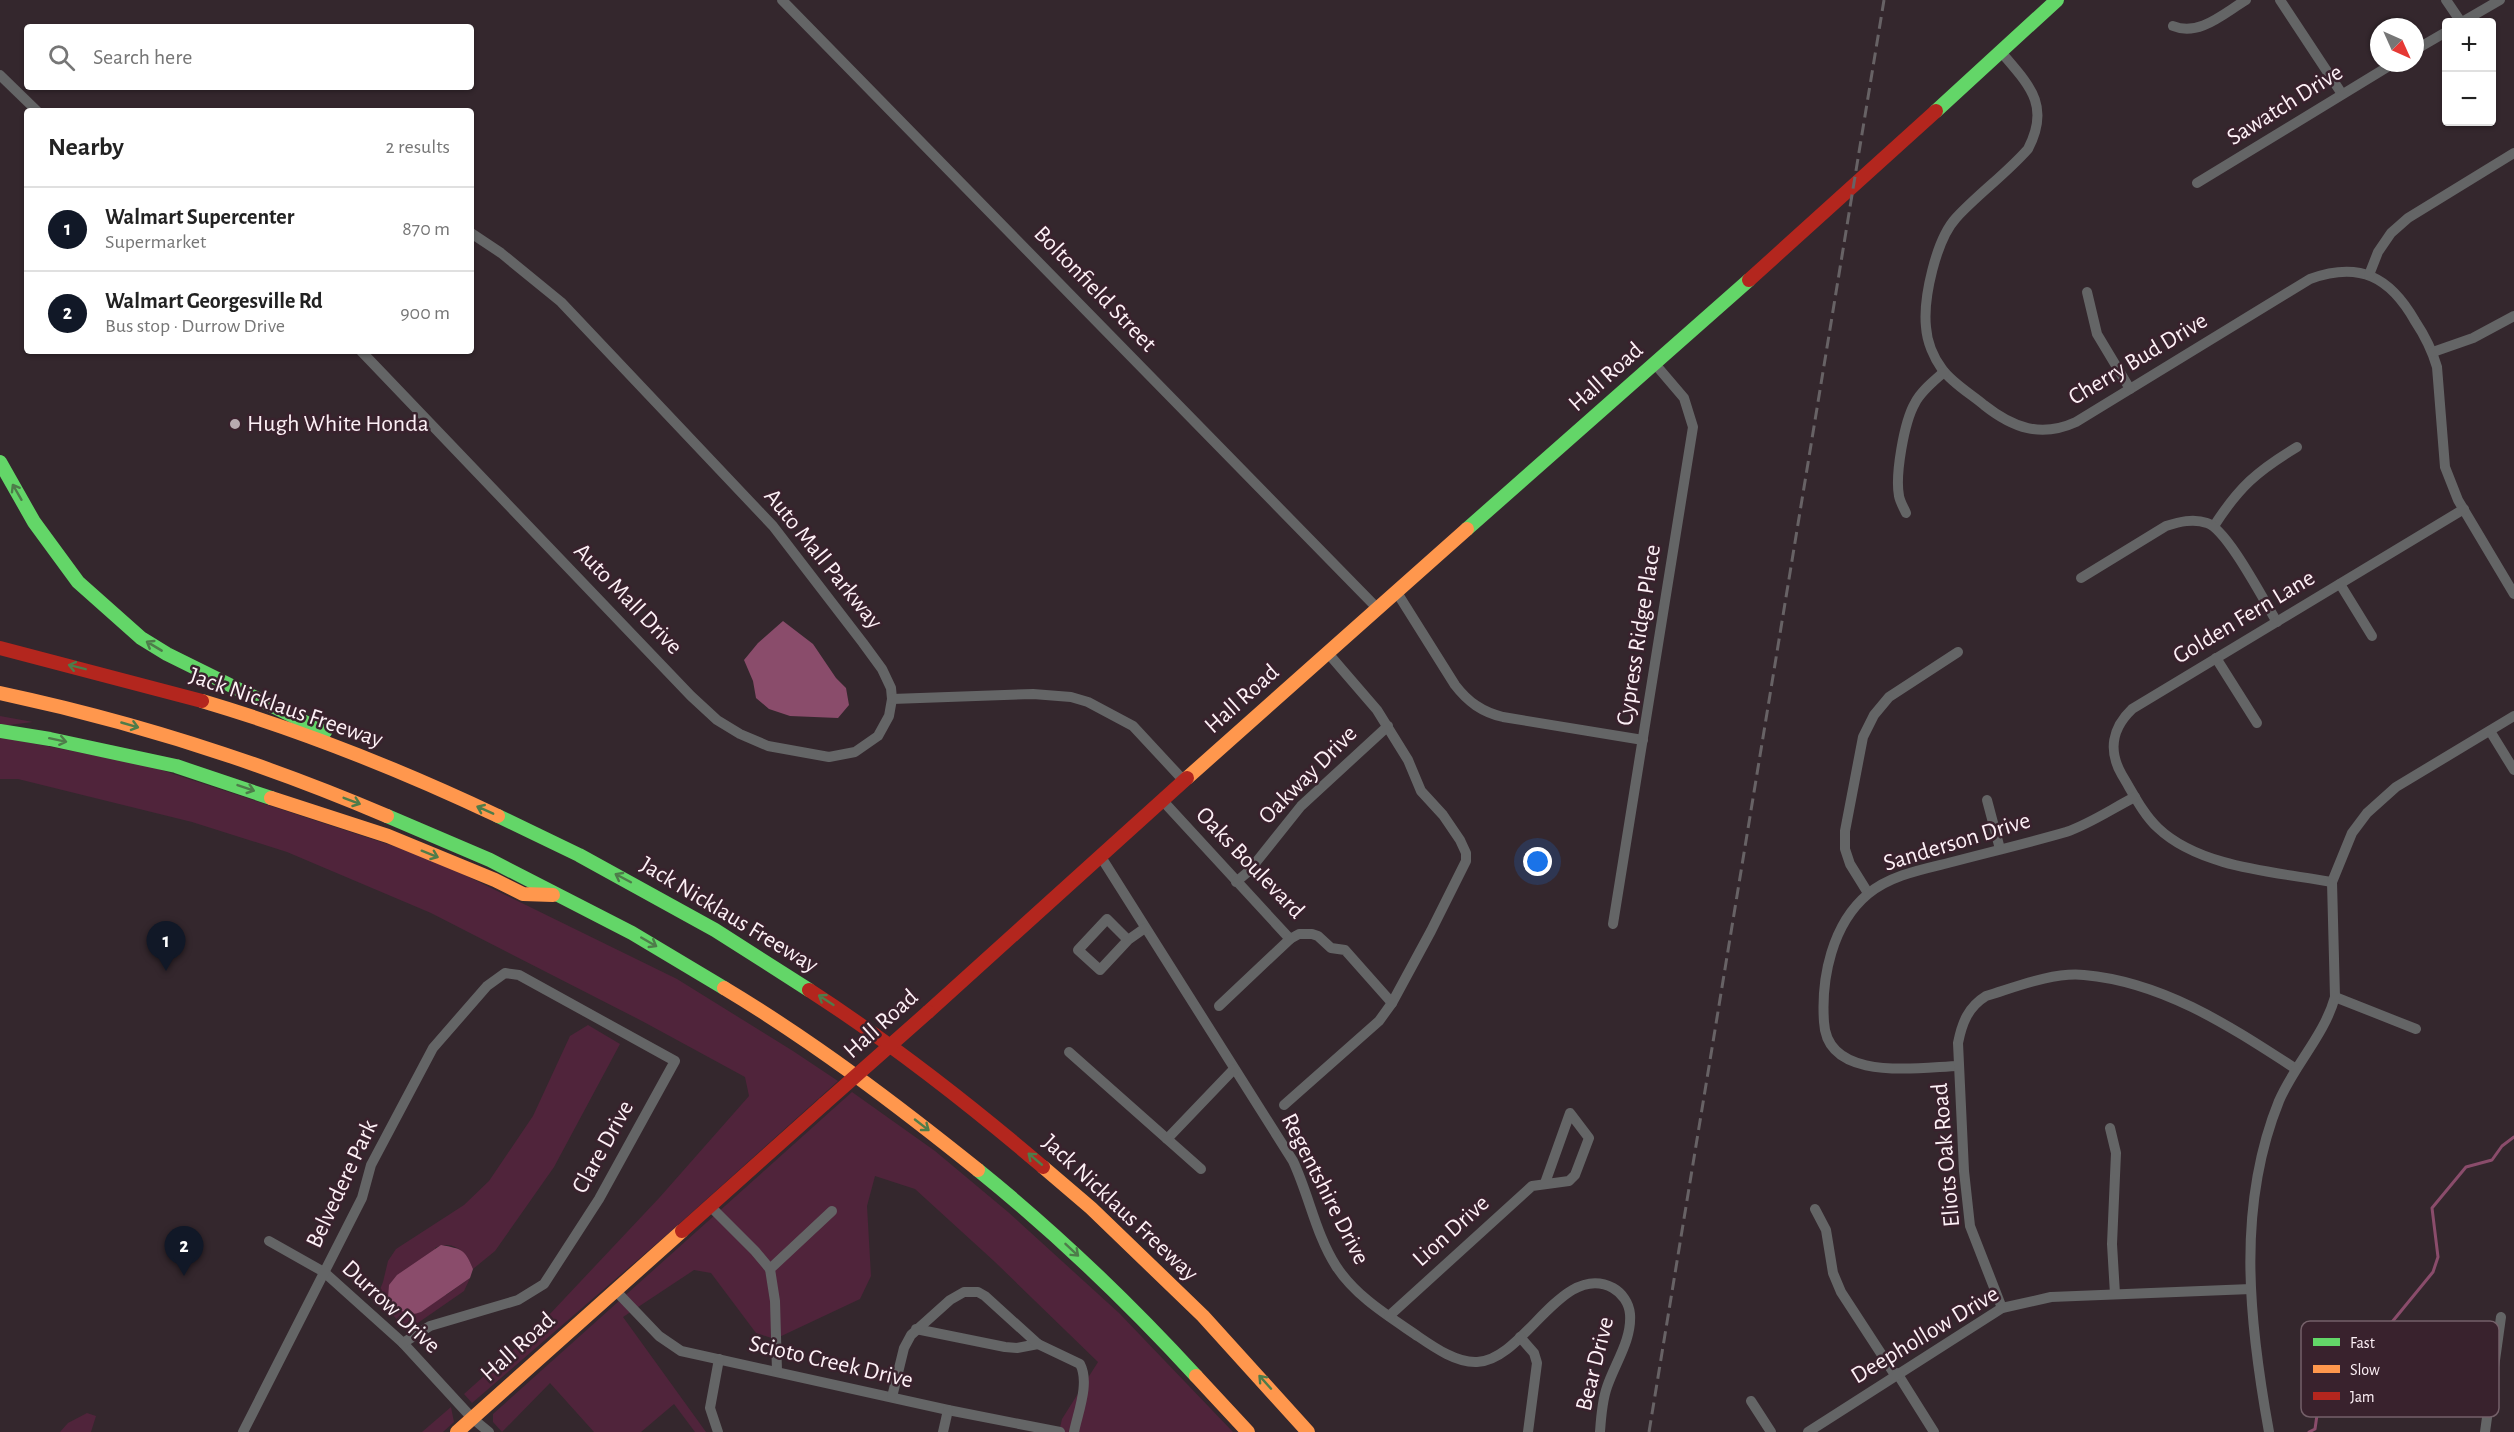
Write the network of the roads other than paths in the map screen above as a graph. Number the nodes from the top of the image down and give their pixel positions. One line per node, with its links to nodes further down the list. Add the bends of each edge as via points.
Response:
1 (782, 0): 37 (street, Boltonfield Street)
2 (2057, 0): 12 (main road, Hall Road)
3 (2246, 0): 9 (street, via 2193,30)
4 (2280, 0): 15 (street)
5 (2446, 0): 7 (street)
6 (2500, 0): 8 (street)
7 (2459, 18)
8 (2469, 18)
9 (2173, 26)
10 (2442, 34): 11 (street)
11 (2424, 45)
12 (2001, 52): 25 (main road, Hall Road); 26 (street, Cherry Bud Drive, via 2031,89 2039,119 2028,149 1954,220 1944,236 1932,270 1926,319 1929,343)
13 (2379, 72): 15 (street, Sawatch Drive)
14 (0, 75): 16 (street)
15 (2342, 94): 18 (street, Sawatch Drive)
16 (34, 108)
17 (2514, 153): 20 (street, via 2408,218 2391,233)
18 (2197, 183)
19 (474, 235): 45 (street, Auto Mall Parkway, via 561,302 773,526 870,651 891,688)
20 (2369, 274): 23 (street, Cherry Bud Drive, via 2403,300); 27 (street, Cherry Bud Drive, via 2339,271 2310,279)
21 (2087, 292): 27 (street, via 2097,334)
22 (2514, 316): 23 (street, via 2473,338)
23 (2433, 352): 30 (street, Cherry Bud Drive, via 2445,467)
24 (364, 354): 45 (street, Auto Mall Drive, via 717,720 768,746 839,756 855,752 878,736 889,716)
25 (1655, 364): 35 (main road, Hall Road); 51 (street, Cypress Ridge Place, via 1684,398 1694,427)
26 (1944, 372): 27 (street, Cherry Bud Drive, via 2000,417 2037,431 2076,422); 31 (street, via 1924,390 1907,422 1899,478 1899,496)
27 (2130, 389)
28 (2297, 447): 32 (street, via 2254,475)
29 (0, 462): 53 (main road, one-way to 29, via 141,638 78,582 34,522)
30 (2464, 509): 34 (street, Golden Fern Lane); 36 (street, Cherry Bud Drive)
31 (1906, 513)
32 (2214, 526): 33 (street, via 2180,521 2166,526); 38 (street)
33 (2081, 578)
34 (2340, 584): 38 (street, Golden Fern Lane); 39 (street)
35 (1396, 591): 37 (main road, Hall Road); 51 (street, via 1455,685 1476,706 1503,717)
36 (2514, 594)
37 (1377, 608): 42 (main road, Hall Road)
38 (2277, 622): 43 (street, Golden Fern Lane)
39 (2372, 636)
40 (0, 648): 53 (main road, Jack Nicklaus Freeway, one-way to 40, via 232,710)
41 (1958, 651): 62 (street, via 1889,697 1863,737 1845,849)
42 (1327, 652): 48 (street); 54 (main road, Hall Road)
43 (2216, 658): 47 (street); 55 (street, Golden Fern Lane, via 2132,709 2121,720 2114,734 2117,766)
44 (4, 694): 63 (main road, one-way to 63, via 136,727 298,780 464,848)
45 (891, 699): 54 (street, via 1033,694 1071,697 1133,726)
46 (2514, 716): 50 (street)
47 (2257, 723)
48 (1388, 726): 60 (street, Oakway Drive, via 1301,806); 70 (street, via 1421,791 1443,815 1466,853 1462,872)
49 (0, 731): 63 (main road, one-way to 63, via 181,767 388,836 523,894)
50 (2490, 731): 52 (street); 61 (street, via 2396,787 2367,813 2352,832)
51 (1643, 740): 64 (street, Cypress Ridge Place)
52 (2514, 770)
53 (412, 777): 116 (main road, Jack Nicklaus Freeway, one-way to 53, via 1229,1342 1086,1203 911,1060 763,959 674,905 538,834)
54 (1185, 782): 57 (main road, Hall Road)
55 (2135, 797): 58 (street, Sanderson Drive, via 2069,831); 61 (street, Golden Fern Lane, via 2157,827 2186,849 2220,861)
56 (1987, 800): 58 (street)
57 (1163, 801): 59 (main road, Hall Road); 60 (street, Oaks Boulevard)
58 (2000, 849): 62 (street, Sanderson Drive, via 1901,875)
59 (1101, 857): 65 (street, Regentshire Drive); 82 (main road, Hall Road, bridge)
60 (1236, 882): 66 (street, Oaks Boulevard)
61 (2332, 882): 69 (street)
62 (1868, 893): 74 (street, Sanderson Drive, via 1844,919 1831,953 1823,1006 1828,1039 1854,1064 1880,1068)
63 (560, 896): 115 (main road, one-way to 115, via 647,940 763,1011 950,1147 1053,1232 1152,1326)
64 (1613, 924)
65 (1145, 928): 67 (street); 75 (street, Regentshire Drive)
66 (1290, 939): 70 (street, Oaks Boulevard, via 1312,934 1331,948 1344,950); 71 (street)
67 (1128, 940): 67 (street, via 1100,970 1078,950 1107,919)
68 (505, 973): 87 (street, Belvedere Park, via 487,986 433,1048 371,1165 362,1198); 98 (street, Clare Drive, via 519,975 675,1061 599,1199 544,1284 518,1300 430,1326)
69 (2335, 997): 72 (street); 76 (street, via 2321,1032)
70 (1392, 1003): 77 (street, via 1377,1024)
71 (1219, 1006)
72 (2416, 1029)
73 (1069, 1052): 79 (street)
74 (1959, 1066): 76 (street, Eliots Oak Road, via 1961,1025 1980,1000 2058,977 2083,975 2124,982 2181,1001 2216,1018); 92 (street, Eliots Oak Road, via 1970,1226)
75 (1234, 1068): 79 (street); 93 (street, Regentshire Drive, via 1293,1161 1336,1266 1356,1291)
76 (2296, 1070): 88 (street, via 2281,1097 2260,1161 2251,1211)
77 (1284, 1105)
78 (2110, 1128): 90 (street, via 2116,1153 2112,1244)
79 (1167, 1139): 80 (street)
80 (1201, 1169)
81 (1545, 1183): 81 (street, Lion Drive, via 1569,1181 1575,1175 1589,1138 1570,1113); 93 (street, Lion Drive, via 1532,1186)
82 (710, 1205): 86 (street); 89 (main road, Hall Road)
83 (1815, 1209): 102 (street, via 1826,1230 1833,1273 1841,1292)
84 (832, 1211): 86 (street)
85 (269, 1241): 87 (street, Durrow Drive)
86 (770, 1269): 101 (street)
87 (324, 1272): 98 (street, Durrow Drive); 108 (street, Belvedere Park)
88 (2251, 1289): 90 (street, Deephollow Drive); 122 (street)
89 (615, 1290): 100 (street, Scioto Creek Drive, via 669,1345); 107 (main road, Hall Road)
90 (2115, 1294): 92 (street, Deephollow Drive, via 2051,1297)
91 (1628, 1306): 97 (street, Regentshire Drive, via 1609,1286 1580,1285); 118 (street, Bear Drive, via 1630,1325 1607,1387)
92 (2002, 1308): 102 (street, Deephollow Drive)
93 (1389, 1316): 97 (street, Regentshire Drive, via 1445,1352 1470,1362 1494,1358)
94 (2501, 1317): 96 (street)
95 (916, 1329): 99 (street, via 1005,1347); 99 (street, via 950,1300 970,1291 985,1296); 103 (street, via 904,1348)
96 (2499, 1332)
97 (1520, 1337): 117 (street, via 1538,1363)
98 (403, 1343): 107 (street, Durrow Drive)
99 (1038, 1344): 114 (street, via 1080,1364 1084,1371)
100 (719, 1359): 101 (street, Scioto Creek Drive); 111 (street, via 710,1408)
101 (777, 1371): 103 (street, Scioto Creek Drive)
102 (1896, 1374): 120 (street, Deephollow Drive); 121 (street)
103 (892, 1397): 105 (street, Scioto Creek Drive)
104 (1751, 1401): 119 (street)
105 (948, 1410): 112 (street); 113 (street, Scioto Creek Drive)
106 (2488, 1417): 123 (street)
107 (472, 1418): 109 (main road, Hall Road); 110 (street, Durrow Drive)
108 (243, 1432)
109 (457, 1432)
110 (489, 1432)
111 (718, 1432)
112 (943, 1432)
113 (1060, 1432)
114 (1074, 1432)
115 (1248, 1432)
116 (1308, 1432)
117 (1528, 1432)
118 (1600, 1432)
119 (1771, 1432)
120 (1808, 1432)
121 (1934, 1432)
122 (2269, 1432)
123 (2486, 1432)

